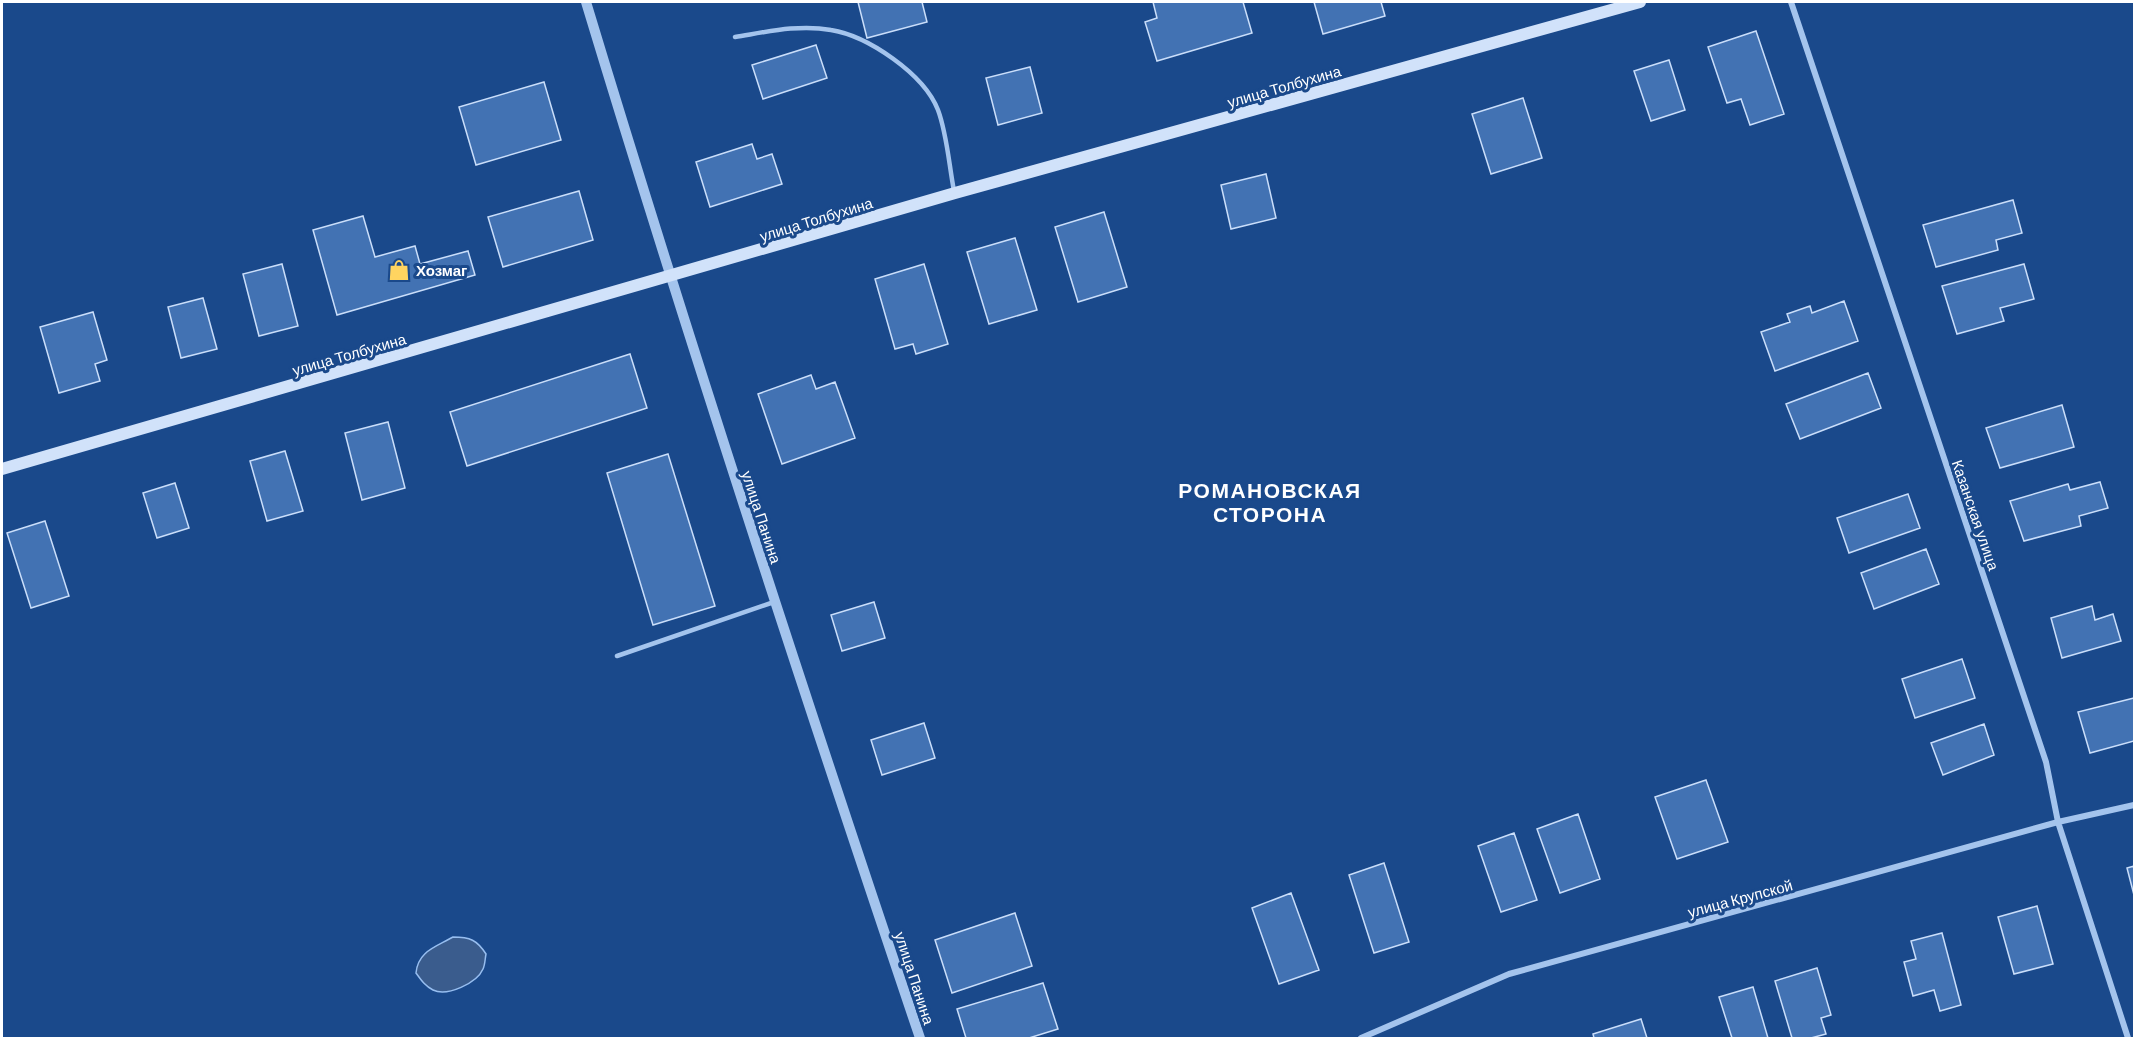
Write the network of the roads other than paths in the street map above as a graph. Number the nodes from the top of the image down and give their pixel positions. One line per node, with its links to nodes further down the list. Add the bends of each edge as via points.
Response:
1 (586, 2): 6 (street, улица Панина)
2 (1640, 2): 5 (main road, улица Толбухина)
3 (1791, 2): 11 (street, Казанская улица, via 2046,762)
4 (735, 37): 5 (lane, via 792,28 832,30 892,57 924,85 938,110)
5 (955, 193): 6 (main road, улица Толбухина)
6 (670, 278): 7 (main road, улица Толбухина); 8 (street, улица Панина)
7 (2, 469)
8 (774, 602): 9 (lane); 12 (street, улица Панина)
9 (617, 656)
10 (2134, 805): 11 (street, улица Крупской)
11 (2058, 822): 13 (street, улица Крупской, via 1509,974); 14 (street, Казанская улица)
12 (920, 1038)
13 (1361, 1038)
14 (2128, 1038)

